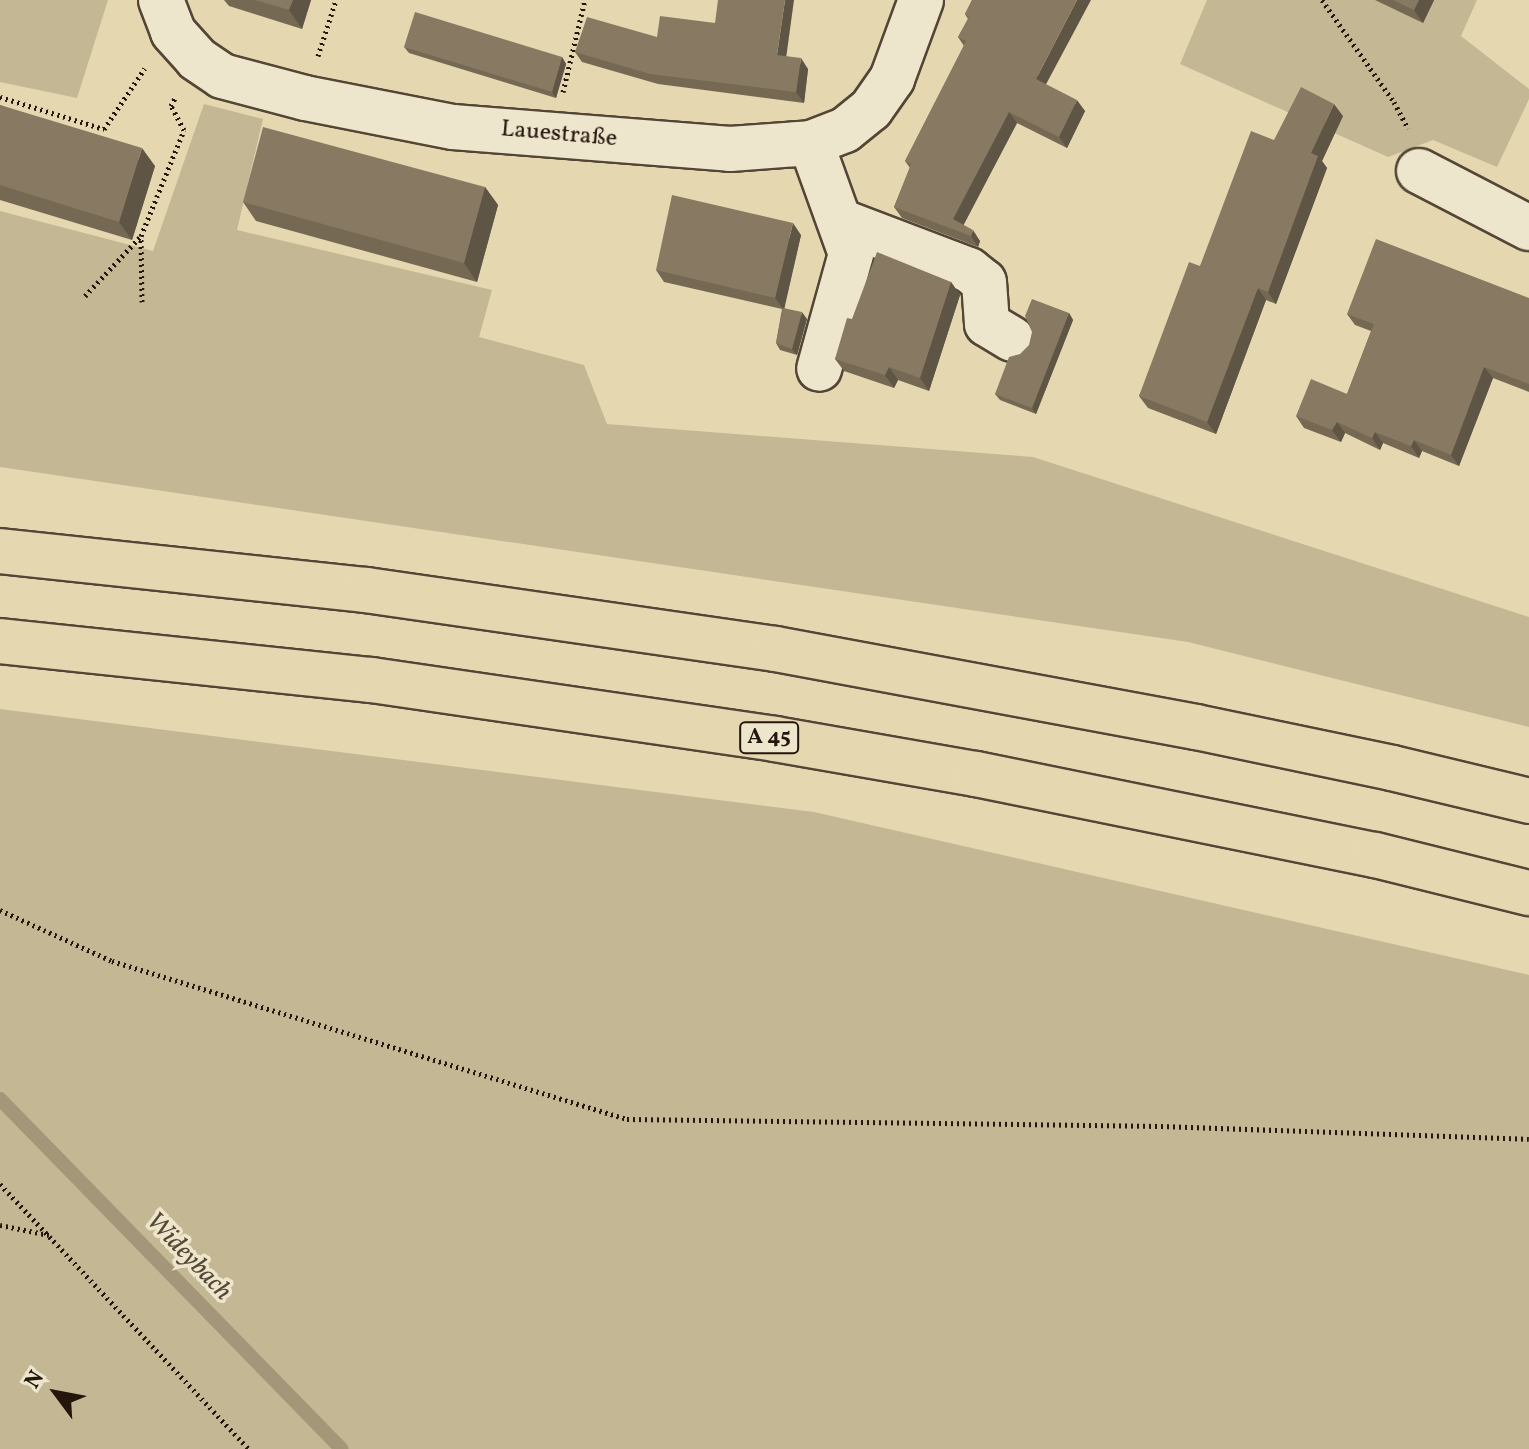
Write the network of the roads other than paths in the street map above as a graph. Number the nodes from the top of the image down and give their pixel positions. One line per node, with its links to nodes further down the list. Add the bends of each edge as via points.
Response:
1 (921, 0): 3 (street, Lauestraße, via 892,79 871,109 845,130)
2 (177, 31): 3 (street, Lauestraße, via 222,76 453,127 730,149)
3 (811, 143): 5 (street)
4 (1419, 171): 6 (street)
5 (840, 221): 7 (street, via 969,270 984,282 987,324); 8 (street, via 851,254)
6 (1529, 228)
7 (1012, 339)
8 (819, 369)
9 (0, 551): 11 (highway, via 366,590 775,649 1196,727)
10 (0, 641): 12 (highway, A 45, via 371,680 775,739 1360,852)
11 (1529, 801)
12 (1529, 893)

